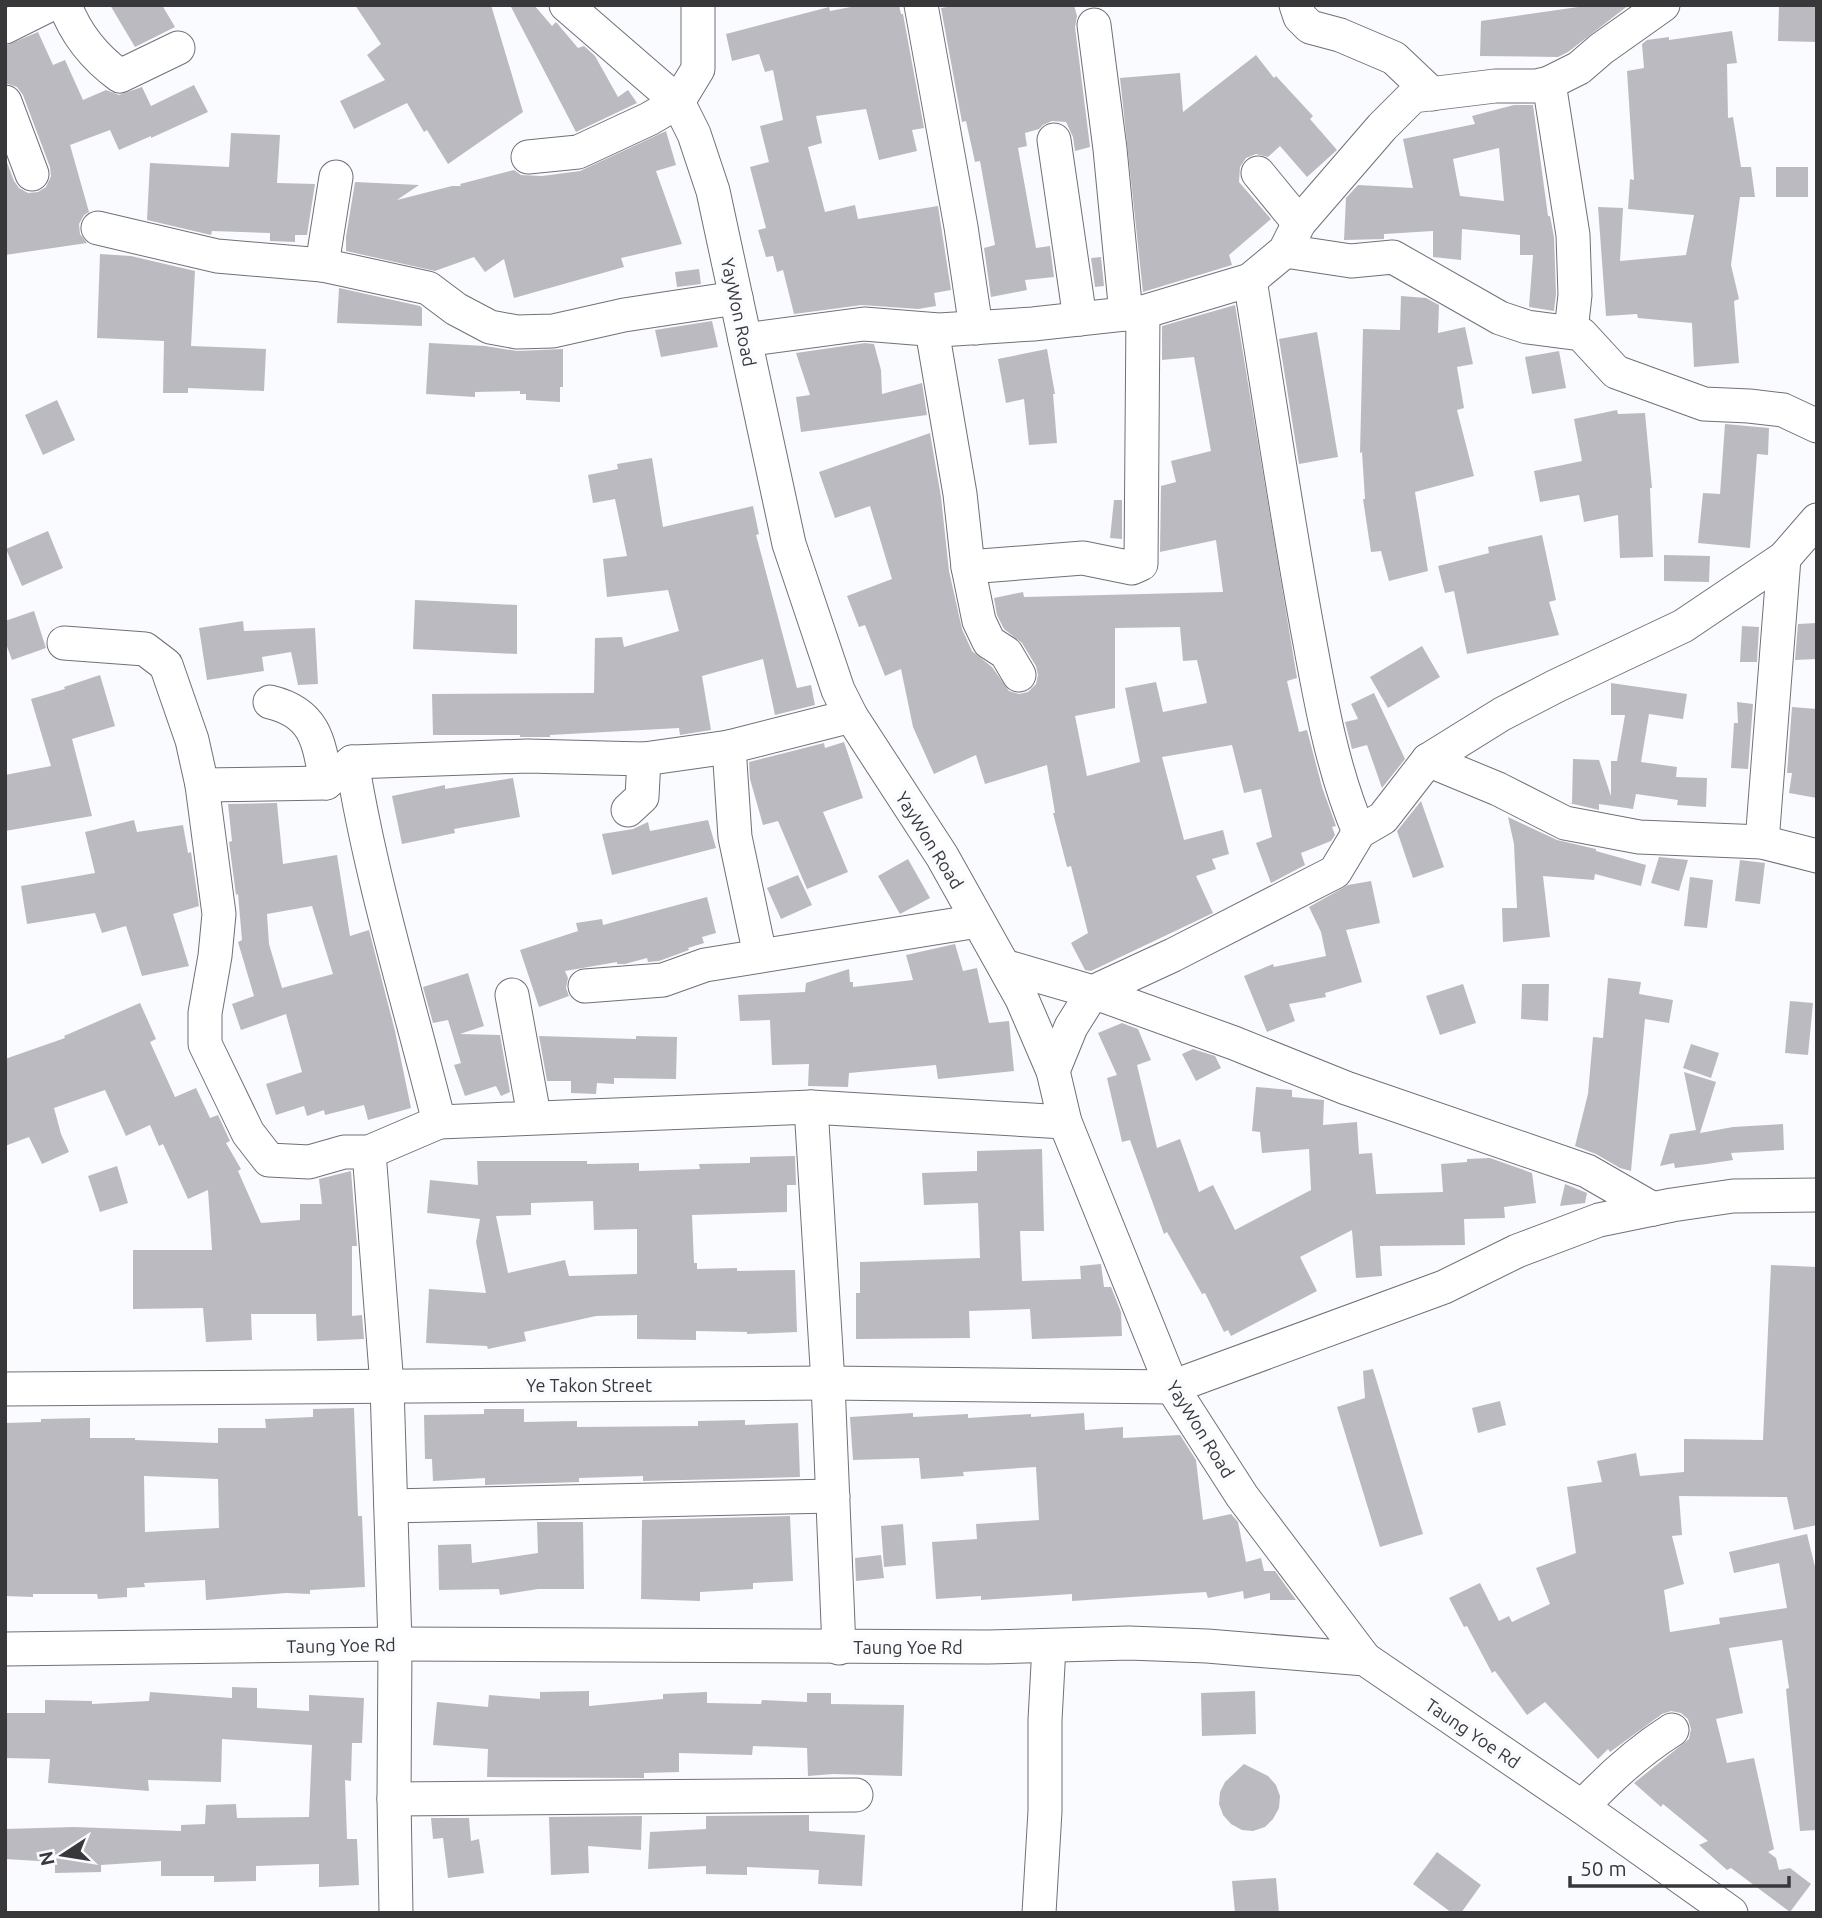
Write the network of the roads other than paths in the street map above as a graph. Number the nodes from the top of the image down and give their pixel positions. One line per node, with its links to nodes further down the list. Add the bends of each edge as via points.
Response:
1 (49, 5): 9 (street)
2 (65, 5): 10 (street, via 72,24 98,60 120,76)
3 (566, 5): 14 (street, YayWon Road)
4 (698, 5): 14 (street, via 698,69)
5 (921, 5): 27 (street)
6 (1296, 5): 12 (street, via 1310,27 1394,58)
7 (1663, 5): 11 (street, via 1579,68)
8 (1094, 26): 25 (street)
9 (5, 27)
10 (178, 48)
11 (1549, 83): 12 (street); 29 (street, via 1573,235)
12 (1432, 94): 21 (street, via 1413,96 1382,127)
13 (5, 102): 18 (street)
14 (678, 102): 16 (street, via 578,152); 24 (street, YayWon Road, via 713,191)
15 (1054, 140): 26 (street)
16 (528, 157)
17 (1258, 173): 21 (street)
18 (32, 174)
19 (336, 177): 22 (street)
20 (98, 228): 22 (street, via 217,256)
21 (1292, 237): 23 (street); 29 (street, via 1350,261 1393,257 1500,318 1527,327)
22 (322, 265): 24 (street, via 428,288 490,327 517,332 553,331)
23 (1250, 281): 25 (street); 46 (street, via 1328,737)
24 (736, 298): 30 (street, YayWon Road)
25 (1135, 313): 26 (street); 34 (street, via 1141,564 1132,568 1083,558)
26 (1080, 319): 27 (street)
27 (976, 328): 28 (street)
28 (932, 330): 30 (street, via 864,324); 34 (street)
29 (1571, 331): 31 (street, via 1581,334 1616,372 1704,404 1783,410)
30 (745, 340): 38 (street, YayWon Road, via 789,544)
31 (1817, 426)
32 (1817, 520): 33 (street)
33 (1784, 558): 41 (street, via 1683,626 1556,686); 47 (street)
34 (968, 567): 36 (street, via 979,621 989,642 1006,653)
35 (64, 643): 44 (street, via 145,649 166,664)
36 (1019, 675)
37 (270, 702): 43 (street, via 290,707 309,722 320,747)
38 (851, 716): 39 (street); 49 (street, YayWon Road, via 942,856)
39 (729, 747): 40 (street); 50 (street, via 735,837)
40 (644, 759): 42 (street, via 527,756); 45 (street, via 642,797)
41 (1428, 760): 46 (street, via 1383,818); 47 (street, via 1565,823 1639,837)
42 (352, 762): 43 (street); 58 (street, via 371,867)
43 (326, 783): 44 (street)
44 (202, 785): 60 (street, via 219,914 205,1044 248,1133 269,1160 309,1162 344,1152)
45 (628, 810)
46 (1359, 832): 53 (street, via 1335,872)
47 (1762, 842): 48 (street)
48 (1817, 856)
49 (978, 921): 50 (street); 51 (street, YayWon Road)
50 (760, 955): 52 (street, via 705,965 663,980)
51 (1004, 966): 53 (street); 55 (street, YayWon Road)
52 (585, 986)
53 (1093, 992): 55 (street, via 1071,1027); 62 (street, via 1587,1171)
54 (513, 995): 57 (street, via 533,1110)
55 (1053, 1071): 59 (street, YayWon Road)
56 (811, 1107): 57 (street); 59 (street); 63 (street)
57 (529, 1117): 58 (street)
58 (439, 1122): 60 (street)
59 (1065, 1122): 65 (street, YayWon Road)
60 (369, 1152): 64 (street)
61 (1817, 1195): 62 (street, via 1733,1196)
62 (1653, 1209): 65 (street, via 1599,1220 1517,1251 1444,1287)
63 (828, 1383): 64 (street, Ye Takon Street); 65 (street, Ye Takon Street); 67 (street)
64 (387, 1386): 66 (street, Ye Takon Street); 68 (street)
65 (1172, 1387): 73 (street, YayWon Road, via 1242,1496)
66 (5, 1389)
67 (833, 1496): 68 (street); 71 (street)
68 (391, 1506): 69 (street)
69 (395, 1644): 71 (street, Taung Yoe Rd); 72 (street, Taung Yoe Rd); 76 (street)
70 (1049, 1646): 71 (street, Taung Yoe Rd); 73 (street, Taung Yoe Rd, via 1208,1646); 79 (street)
71 (839, 1648)
72 (5, 1649)
73 (1365, 1660): 77 (street, Taung Yoe Rd)
74 (1672, 1730): 77 (street, via 1645,1748)
75 (856, 1795): 76 (street)
76 (394, 1799): 78 (street)
77 (1582, 1807): 80 (street, Taung Yoe Rd)
78 (396, 1913)
79 (1039, 1913)
80 (1731, 1913)

